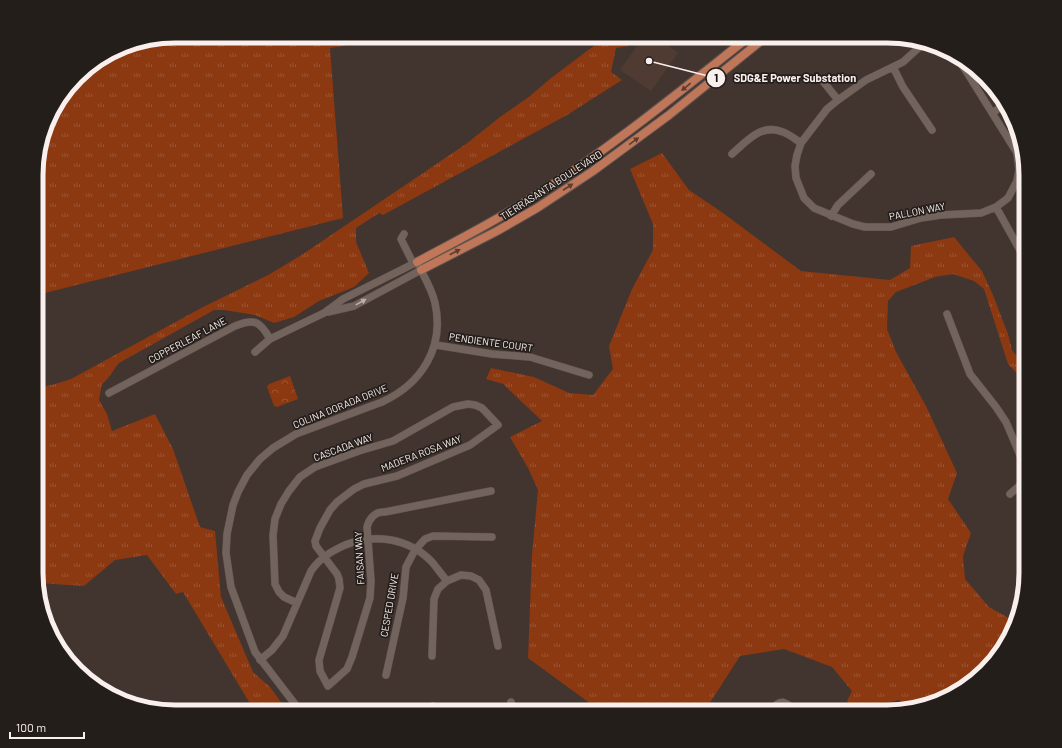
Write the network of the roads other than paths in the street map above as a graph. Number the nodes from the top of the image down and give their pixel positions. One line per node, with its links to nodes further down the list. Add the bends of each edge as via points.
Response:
1 (741, 43): 11 (main road, TIERRASANTA BOULEVARD, one-way to 11)
2 (758, 43): 15 (main road, TIERRASANTA BOULEVARD, one-way to 2, via 669,115)
3 (919, 48): 4 (street, PALLON WAY)
4 (893, 68): 7 (street, PALLON WAY, via 866,80); 10 (street)
5 (964, 68): 9 (street)
6 (822, 80): 7 (street)
7 (838, 100): 12 (street, PALLON WAY)
8 (1000, 107): 9 (street)
9 (993, 113): 13 (street)
10 (932, 130)
11 (626, 133): 15 (main road, via 620,143 600,158); 22 (main road, TIERRASANTA BOULEVARD, via 533,197)
12 (801, 143): 14 (street, via 783,132 766,129 758,132); 19 (street, PALLON WAY, via 795,166 799,187 804,198 814,208)
13 (1016, 152)
14 (732, 154)
15 (601, 165): 23 (main road, TIERRASANTA BOULEVARD, one-way to 15, via 537,208)
16 (870, 174): 19 (street, via 838,205)
17 (1019, 177): 18 (street, via 1008,198)
18 (996, 207): 19 (street, PALLON WAY, via 981,213 921,218 891,227 865,227); 21 (street)
19 (831, 216)
20 (404, 234): 22 (street, COLINA DORADA DRIVE, via 401,239)
21 (1019, 248)
22 (415, 262): 23 (street, COLINA DORADA DRIVE); 24 (street, TIERRASANTA BOULEVARD, via 343,299)
23 (421, 270): 24 (street, TIERRASANTA BOULEVARD, one-way to 23, via 354,306); 27 (street, COLINA DORADA DRIVE, via 435,303)
24 (324, 312): 26 (street, TIERRASANTA BOULEVARD)
25 (947, 314): 32 (street, via 970,374 1006,422)
26 (270, 339): 28 (street, TIERRASANTA BOULEVARD); 30 (street, COPPERLEAF LANE, via 257,322 246,322)
27 (436, 345): 29 (street, PENDIENTE COURT, via 530,357); 44 (street, COLINA DORADA DRIVE, via 427,364 412,384 392,398 296,434 273,448 247,475 233,505 226,553 231,587)
28 (255, 352)
29 (589, 375)
30 (109, 393)
31 (498, 424): 39 (street, MADERA ROSA WAY, via 470,445 397,476 354,489 330,510 320,528 315,541); 41 (street, CASCADA WAY, via 482,408 475,405 453,407 393,441 315,467 300,477 281,504 275,519 273,535 275,584 284,597)
32 (1019, 453)
33 (1019, 486): 35 (street)
34 (491, 491): 37 (street, FAISAN WAY, via 381,511 374,514 368,522)
35 (1010, 494)
36 (492, 537): 38 (street, CESPED DRIVE, via 433,536 425,539)
37 (367, 539): 38 (street, via 386,538 406,544); 39 (street, via 356,540); 46 (street, FAISAN WAY, via 370,598 352,657 346,669)
38 (415, 550): 40 (street, via 432,562); 45 (street, CESPED DRIVE, via 406,567 403,598)
39 (323, 557): 41 (street, via 311,571); 46 (street, MADERA ROSA WAY, via 337,574 340,588 320,660 320,671)
40 (447, 581): 42 (street, via 461,575 479,580 486,590); 43 (street, via 438,589 434,598)
41 (297, 603): 44 (street, via 283,636)
42 (498, 646)
43 (432, 656)
44 (260, 660): 48 (street, COLINA DORADA DRIVE)
45 (386, 675)
46 (328, 686)
47 (511, 702): 49 (street)
48 (295, 705)
49 (512, 705)
50 (774, 705): 51 (street, via 781,701)
51 (789, 705)

